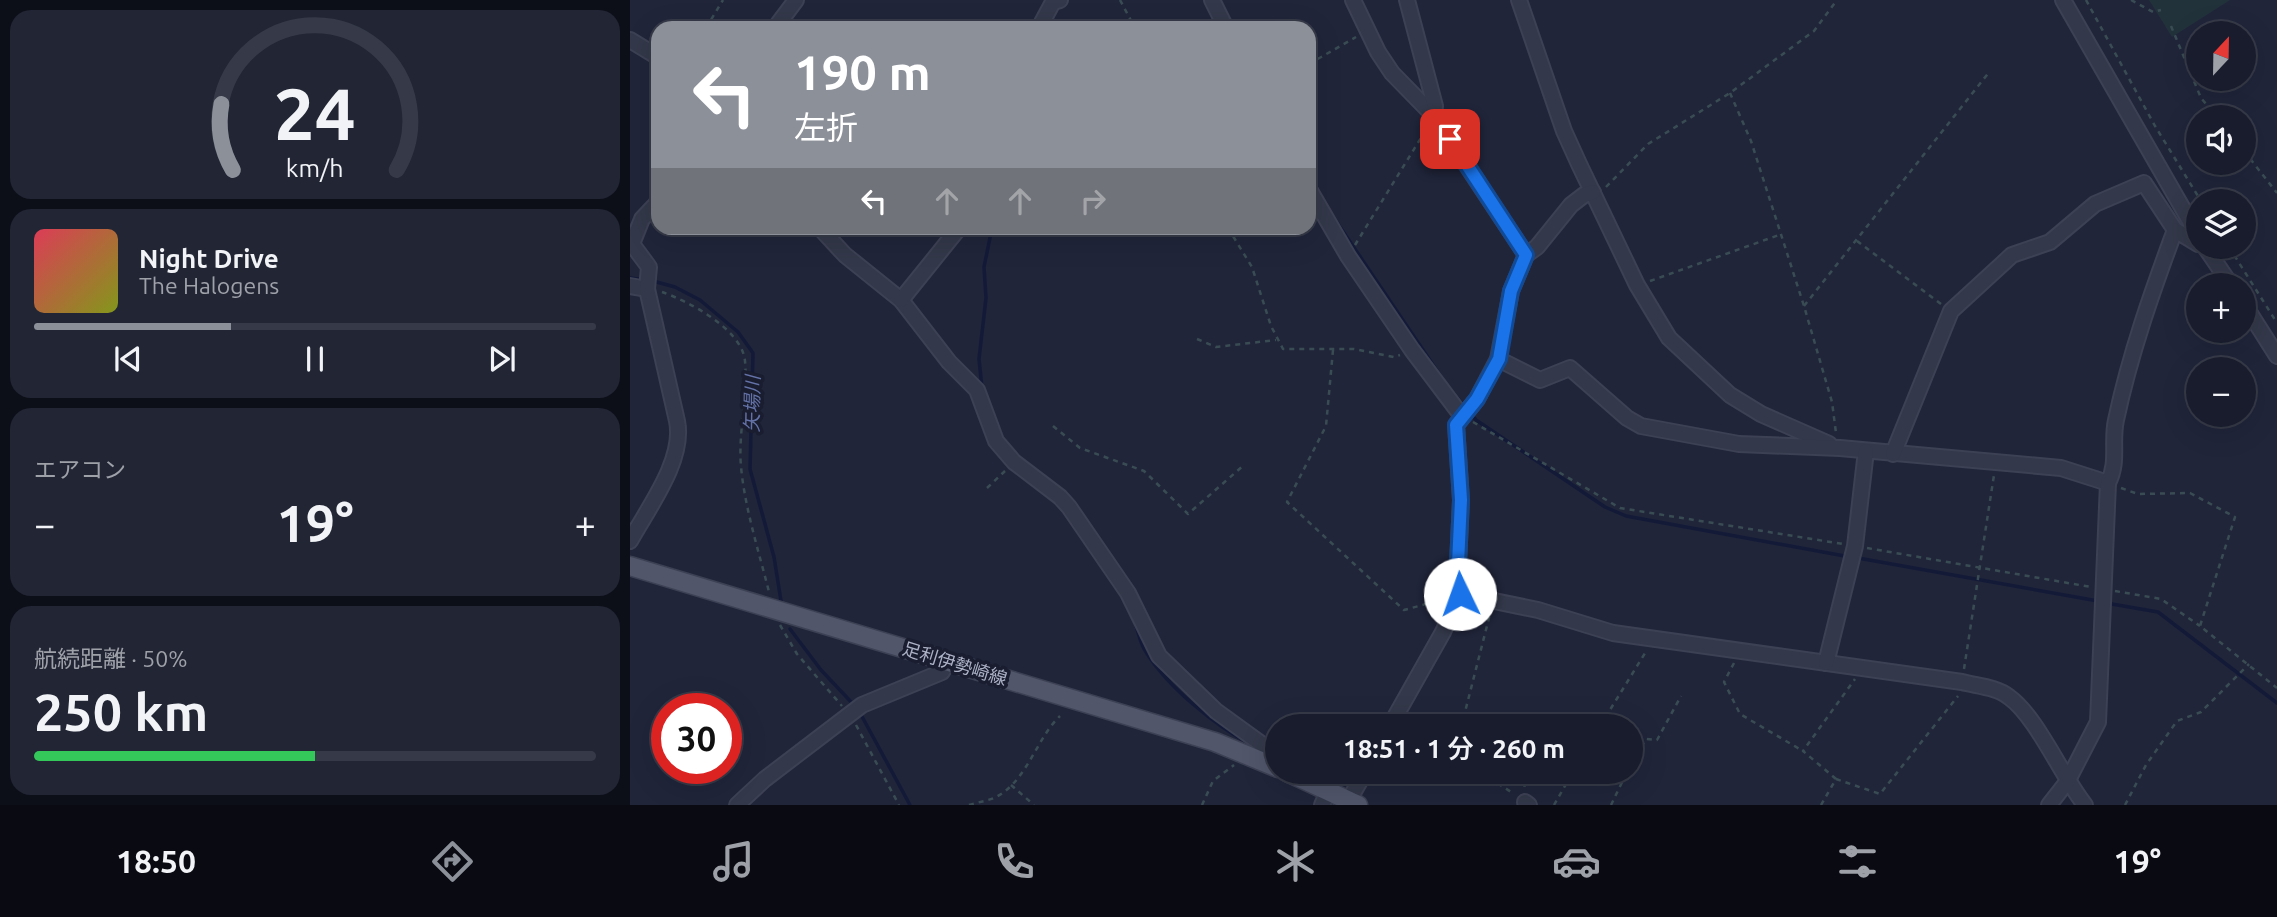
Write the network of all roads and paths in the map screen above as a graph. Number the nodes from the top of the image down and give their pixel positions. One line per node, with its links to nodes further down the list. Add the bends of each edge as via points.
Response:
1 (723, 0): 14 (path)
2 (796, 0): 15 (street)
3 (1121, 0): 17 (path)
4 (1212, 0): 18 (street)
5 (1353, 0): 20 (street)
6 (1407, 0): 27 (street)
7 (1519, 0): 30 (street, via 1564,131)
8 (1837, 0): 25 (path, via 1814,30)
9 (2063, 0): 34 (street)
10 (2087, 0): 29 (path)
11 (2131, 0): 13 (path, via 2153,12)
12 (1055, 1): 16 (street)
13 (2161, 10)
14 (710, 21)
15 (780, 21)
16 (1043, 21)
17 (1132, 21)
18 (1222, 21)
19 (2171, 26): 26 (path)
20 (1368, 30): 23 (path); 27 (street, via 1392,73)
21 (630, 40): 22 (street)
22 (651, 53)
23 (1316, 60)
24 (1990, 71): 41 (path)
25 (1730, 93): 30 (path, via 1648,144 1616,179); 39 (path, via 1751,141)
26 (2207, 105)
27 (1434, 116): 42 (street); 43 (path)
28 (2256, 166): 31 (path)
29 (2194, 189)
30 (1593, 192): 42 (street, via 1571,205); 46 (street)
31 (2277, 192)
32 (1316, 201): 43 (street)
33 (651, 209): 45 (street, via 633,238 634,248 646,261)
34 (2186, 214)
35 (2175, 230): 40 (street); 50 (street, via 2144,183 2095,204 2050,242 2012,255); 67 (street, via 2139,329 2115,424 2115,470)
36 (826, 235): 48 (street)
37 (953, 235): 48 (street)
38 (1232, 235): 54 (path, via 1252,267)
39 (1780, 235): 46 (path); 49 (path)
40 (2186, 237)
41 (1857, 241): 49 (path); 50 (path)
42 (1526, 255): 58 (street, via 1511,291)
43 (1349, 256): 56 (street)
44 (2237, 259): 52 (path)
45 (648, 282): 47 (street); 69 (street, via 679,439 674,459); 76 (path, via 718,322 737,341 745,358 741,468)
46 (1637, 285): 61 (street, via 1669,338 1730,395 1796,431)
47 (630, 286)
48 (901, 300): 65 (street, via 977,390 996,441)
49 (1804, 306): 61 (path, via 1832,402)
50 (1951, 311): 63 (street)
51 (2256, 323): 57 (street)
52 (2277, 323)
53 (1197, 339): 54 (path, via 1216,347)
54 (1276, 340): 55 (path, via 1283,349)
55 (1333, 350): 56 (path, via 1394,357); 74 (path, via 1326,426 1287,502 1404,610)
56 (1412, 350): 59 (street)
57 (2277, 356)
58 (1499, 359): 59 (street, via 1477,399); 61 (street, via 1540,380 1570,368 1641,426 1739,444)
59 (1461, 415): 70 (path, via 1620,508); 74 (street, via 1456,425)
60 (1053, 426): 66 (path, via 1080,448 1144,471 1188,514)
61 (1840, 448): 62 (street)
62 (1866, 451): 63 (street); 70 (street)
63 (1893, 454): 64 (street)
64 (1996, 461): 67 (street, via 2061,468); 72 (path)
65 (1014, 462): 68 (path); 93 (street, via 1069,507 1128,593 1159,656 1216,711)
66 (1244, 465)
67 (2108, 483): 73 (street); 77 (path, via 2138,494 2190,493 2235,517)
68 (987, 488)
69 (630, 541)
70 (1855, 546): 72 (path); 81 (street)
71 (630, 566): 76 (main road, 足利伊勢崎線)
72 (1980, 569): 73 (path); 84 (path)
73 (2102, 589): 77 (path, via 2161,599); 98 (street, via 2098,722)
74 (1460, 594): 75 (street); 88 (street)
75 (1494, 600): 78 (street, via 1613,633); 89 (path)
76 (774, 608): 80 (main road, 足利伊勢崎線); 87 (path, via 784,636 797,654)
77 (2200, 626): 82 (path)
78 (1654, 638): 79 (street); 90 (path)
79 (1740, 651): 81 (street); 94 (path, via 1724,682 1740,714)
80 (948, 661): 87 (street, via 942,672); 95 (main road, 足利伊勢崎線)
81 (1826, 663): 83 (street)
82 (2249, 664): 85 (path); 118 (path, via 2201,712 2178,721)
83 (1863, 668): 84 (street); 94 (path)
84 (1962, 682): 97 (path, via 1956,700 1880,794); 98 (street, via 2009,696 2020,706)
85 (2277, 688)
86 (1681, 696): 92 (path, via 1657,740 1646,739)
87 (855, 711): 108 (street); 109 (path)
88 (1397, 714)
89 (1464, 714)
90 (1608, 714)
91 (1060, 716): 104 (path)
92 (1643, 744)
93 (1265, 747)
94 (1803, 751): 97 (path)
95 (1248, 755): 96 (main road, 足利伊勢崎線); 112 (path, via 1213,781)
96 (1265, 762)
97 (1836, 779): 115 (path)
98 (2067, 782): 116 (street); 117 (street)
99 (1305, 784): 105 (main road, 足利伊勢崎線)
100 (1361, 784): 106 (street)
101 (1498, 784): 107 (path)
102 (1566, 784): 113 (path)
103 (1621, 784): 114 (path)
104 (1011, 785): 110 (path, via 996,797); 111 (path)
105 (1325, 798): 106 (main road, 足利伊勢崎線)
106 (1354, 803)
107 (1527, 804)
108 (737, 805)
109 (899, 805)
110 (970, 805)
111 (1034, 805)
112 (1202, 805)
113 (1554, 805)
114 (1611, 805)
115 (1821, 805)
116 (2049, 805)
117 (2085, 805)
118 (2124, 805)

